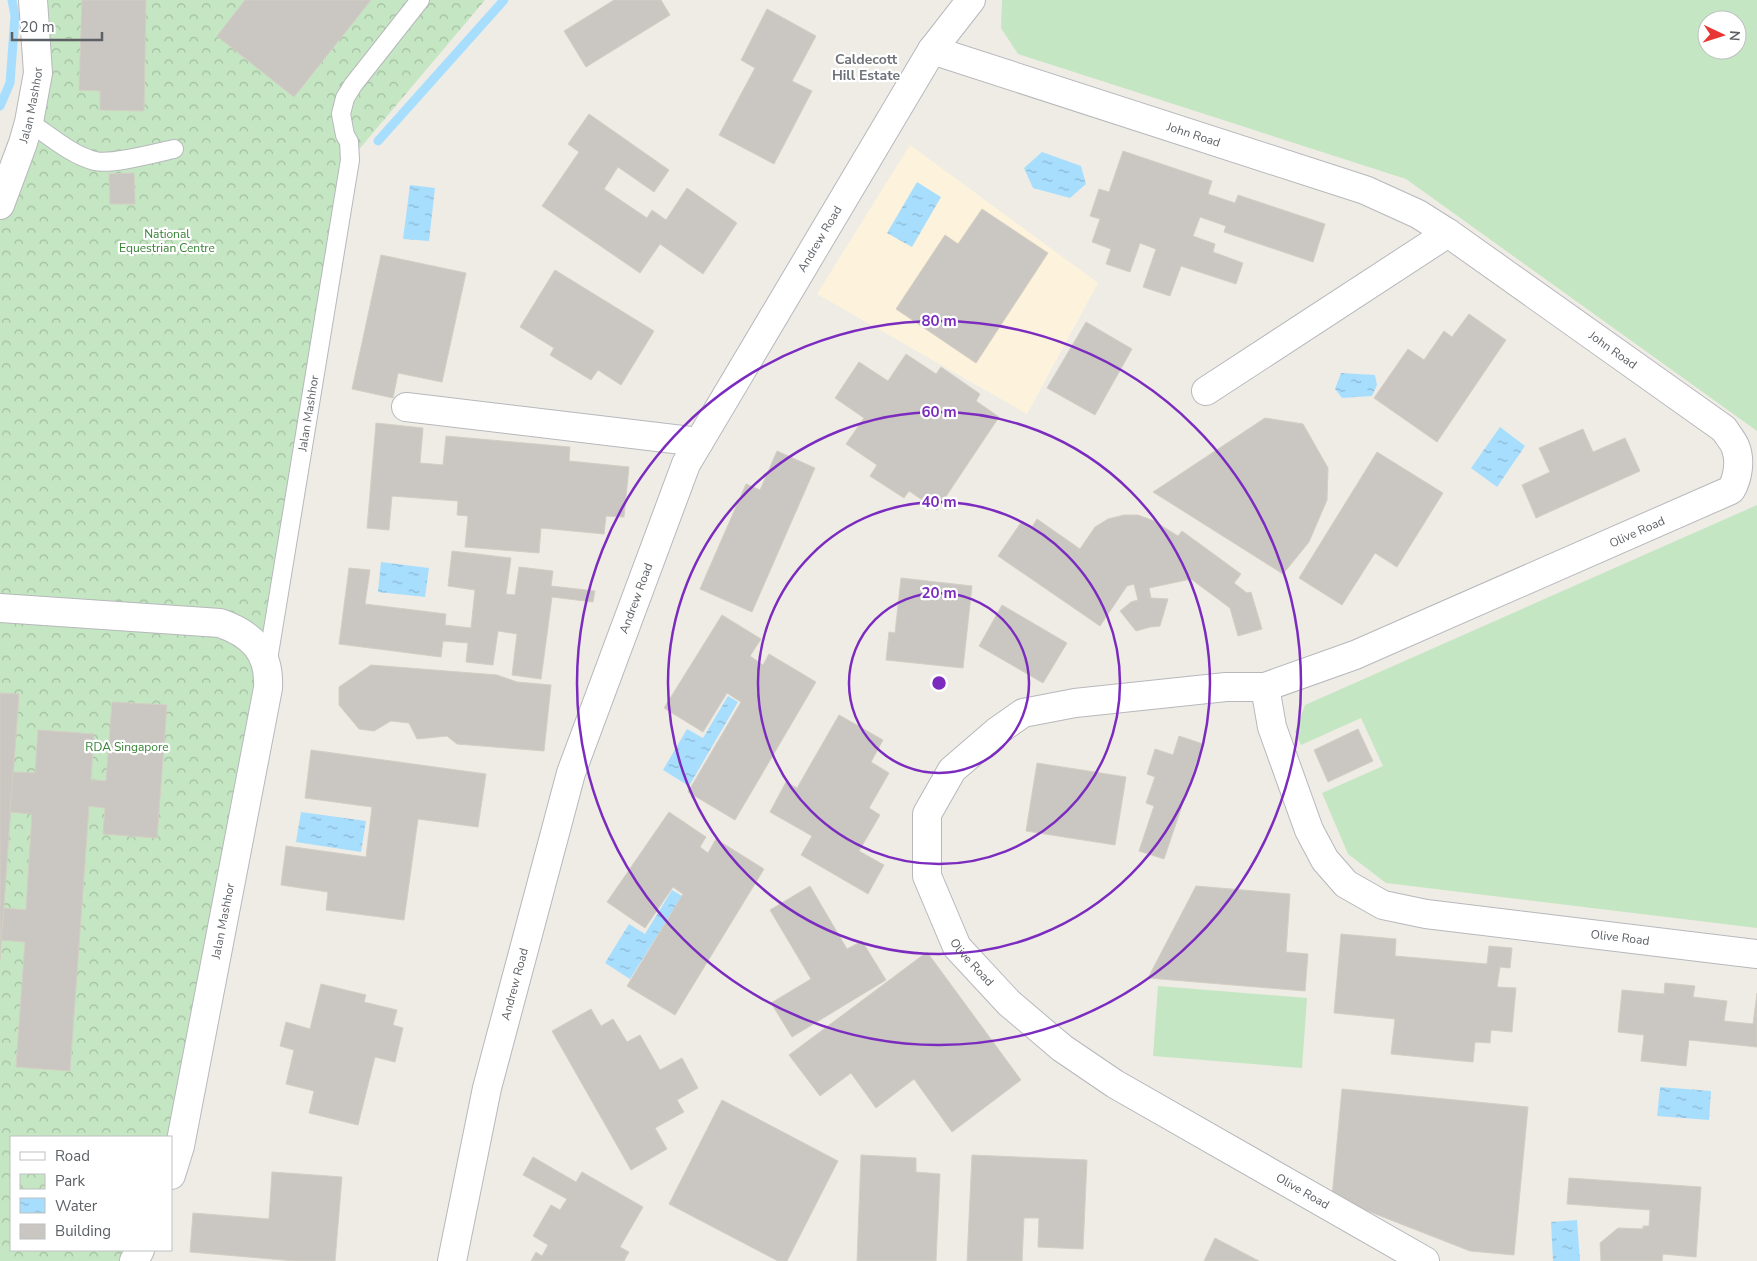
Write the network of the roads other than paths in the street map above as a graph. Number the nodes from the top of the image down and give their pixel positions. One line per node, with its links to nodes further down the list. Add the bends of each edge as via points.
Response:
1 (33, 0): 5 (street, Jalan Mashhor, via 38,74)
2 (420, 0): 14 (lane, Jalan Mashhor, via 353,85 341,114 350,160)
3 (971, 0): 4 (street, Andrew Road)
4 (932, 50): 8 (street, John Road, via 1365,190 1418,214); 11 (street, Andrew Road)
5 (29, 122): 6 (lane, via 74,152 94,161 106,162); 7 (street, Jalan Mashhor)
6 (174, 149)
7 (0, 205)
8 (1448, 233): 9 (street); 12 (street, John Road, via 1724,429 1736,446 1737,479)
9 (1206, 391)
10 (406, 407): 11 (street)
11 (699, 442): 18 (street, Andrew Road, via 686,464 571,772 487,1088)
12 (1731, 490): 15 (street, Olive Road, via 1356,655)
13 (0, 608): 14 (street, Jalan Mashhor, via 220,623 234,628 258,646)
14 (267, 666): 17 (street, Jalan Mashhor, via 268,688 180,1146)
15 (1266, 687): 16 (street, Olive Road, via 1272,727 1309,830 1325,860 1346,884 1382,905 1426,914); 19 (street, Olive Road, via 1226,687 1104,700 1023,713 952,770 927,814 927,876 957,947 1009,1003 1062,1048 1115,1084)
16 (1757, 954)
17 (172, 1172)
18 (452, 1261)
19 (1425, 1261)

